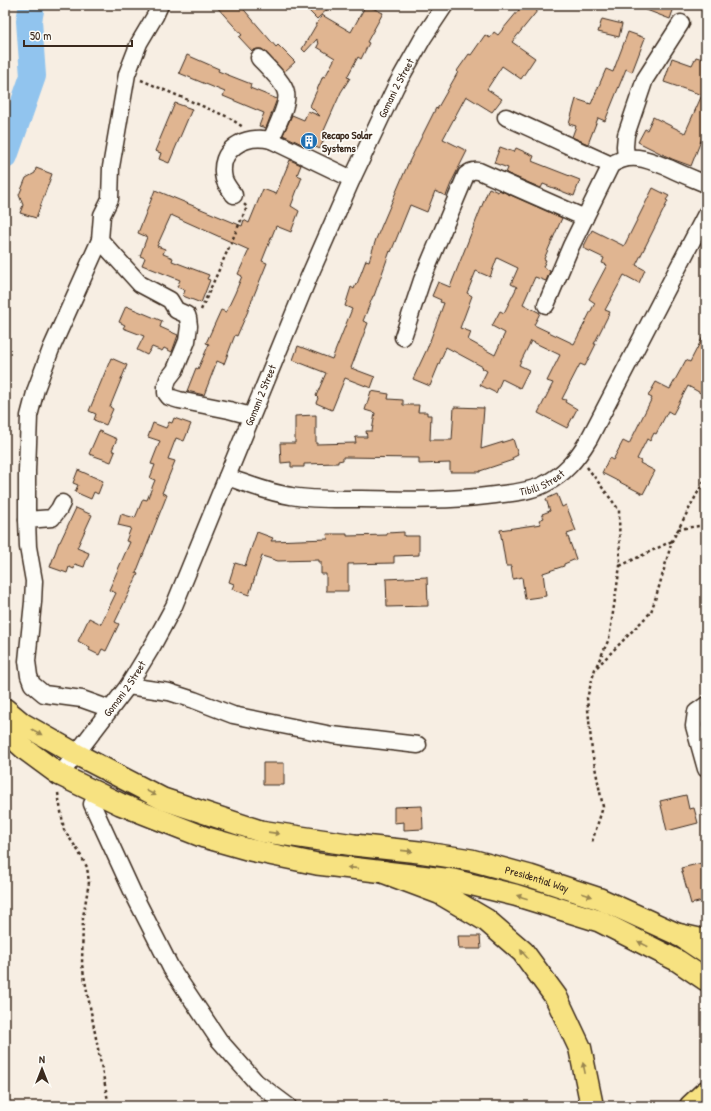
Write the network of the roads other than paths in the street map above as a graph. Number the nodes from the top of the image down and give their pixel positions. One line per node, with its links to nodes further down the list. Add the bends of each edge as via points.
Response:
1 (160, 5): 14 (street, via 139,42 127,74 111,167 110,199 102,215)
2 (445, 5): 9 (street, Gomani 2 Street, via 396,86)
3 (682, 23): 7 (street, via 645,79 626,135)
4 (259, 58): 6 (street, via 282,84 287,100)
5 (506, 117): 8 (street)
6 (266, 139): 9 (street); 11 (street, via 244,140 231,149 223,165 224,181)
7 (626, 158): 8 (street); 10 (street, via 646,159)
8 (611, 165): 13 (street)
9 (352, 179): 17 (street, Gomani 2 Street)
10 (706, 184)
11 (234, 195)
12 (706, 214): 18 (street, Tibili Street, via 589,439 579,455 558,477 541,486 514,493 466,499 398,500 291,496)
13 (585, 218): 15 (street); 16 (street, via 479,171 470,171 466,175 422,280)
14 (100, 240): 17 (street, via 140,284 170,300 176,310 187,315 187,341 168,379 166,393 169,397); 20 (street, via 51,349 29,416)
15 (546, 305)
16 (403, 337)
17 (251, 416): 18 (street, Gomani 2 Street)
18 (227, 477): 21 (street, Gomani 2 Street, via 174,606 154,645)
19 (62, 503): 20 (street, via 52,518)
20 (27, 520): 24 (street, via 28,548 34,581 27,661 32,684 44,694 82,699)
21 (128, 686): 24 (street, Gomani 2 Street); 26 (street, via 169,692 233,715 332,735)
22 (706, 705): 29 (street, via 696,712 694,726)
23 (5, 709): 28 (main road, Presidential Way, one-way to 28, via 23,724)
24 (110, 709): 28 (street, Gomani 2 Street)
25 (5, 731): 30 (main road)
26 (418, 744)
27 (5, 750): 30 (main road, via 18,760)
28 (76, 754): 30 (street, Gomani 2 Street); 34 (main road, Presidential Way, one-way to 34, via 163,800 253,829 471,860 600,899)
29 (706, 769)
30 (59, 780): 31 (main road); 32 (main road, via 204,837)
31 (92, 804): 32 (main road, via 167,836 215,850); 39 (street, via 133,894 171,968 219,1040 256,1082)
32 (317, 864): 33 (main road, one-way to 32)
33 (384, 872): 37 (main road, one-way to 33, via 678,961 599,921 515,895 453,880); 40 (highway, one-way to 33, via 580,1048 556,998 523,952 486,920 440,893)
34 (679, 935): 35 (highway); 36 (main road, Presidential Way)
35 (706, 941)
36 (706, 953)
37 (706, 980)
38 (706, 1092): 41 (highway)
39 (288, 1106)
40 (592, 1106)
41 (691, 1106)

